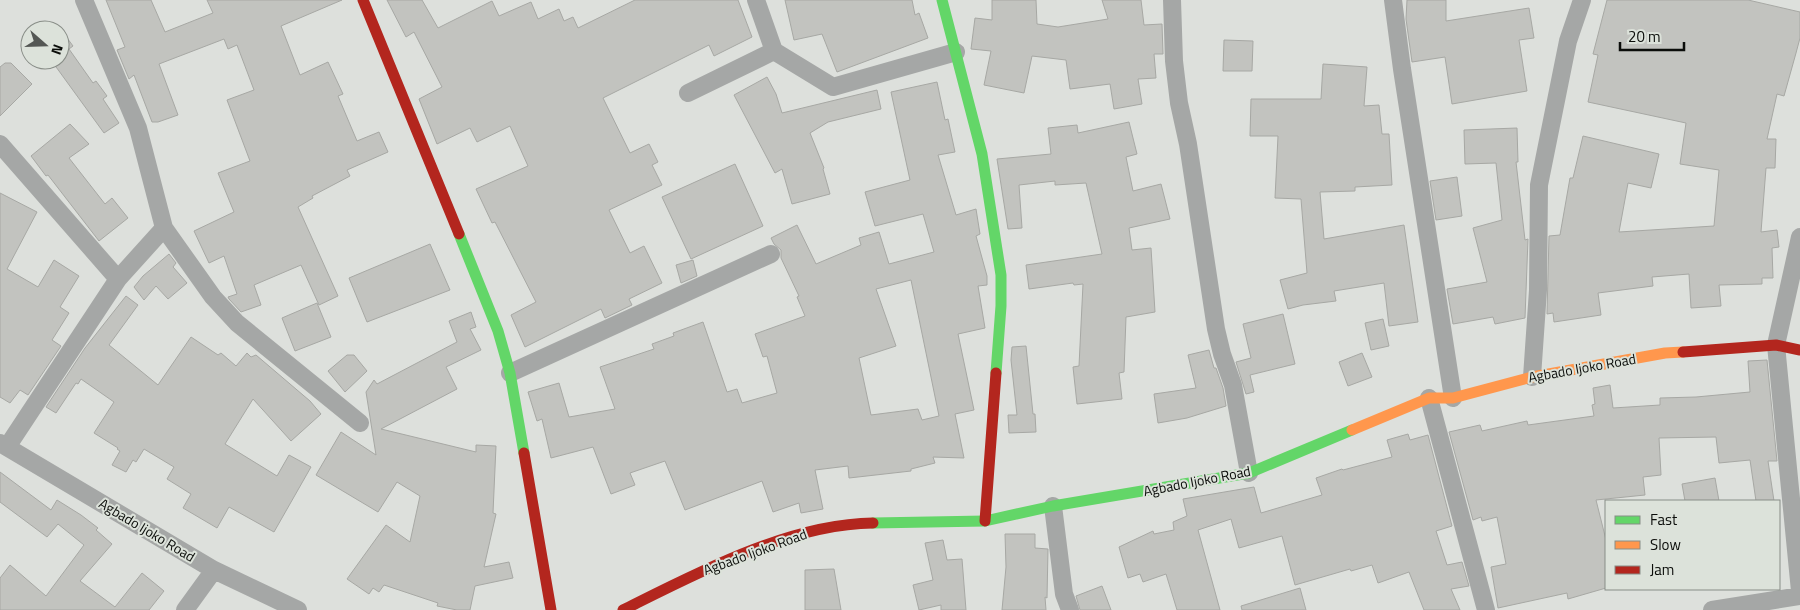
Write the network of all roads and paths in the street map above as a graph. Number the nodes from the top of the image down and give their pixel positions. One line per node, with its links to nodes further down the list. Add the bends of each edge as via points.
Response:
1 (84, 0): 12 (street, via 138,128)
2 (363, 0): 18 (street, via 498,331)
3 (756, 0): 8 (street)
4 (942, 0): 9 (street)
5 (1172, 0): 24 (street, via 1179,104 1190,154 1216,329 1233,385)
6 (1393, 0): 21 (street)
7 (1582, 0): 19 (street, via 1568,42 1539,185 1538,290)
8 (774, 51): 9 (street, via 832,87); 10 (street)
9 (956, 52): 26 (street, via 982,154 1001,274)
10 (688, 92)
11 (0, 144): 15 (street)
12 (164, 228): 15 (street); 22 (street, via 213,297 237,323)
13 (1800, 237): 16 (street)
14 (771, 254): 18 (street)
15 (118, 279): 23 (street)
16 (1776, 345): 17 (street, Agbado Ijoko Road); 19 (street, Agbado Ijoko Road, via 1666,353); 28 (street)
17 (1800, 350)
18 (510, 373): 32 (street)
19 (1532, 377): 21 (street, Agbado Ijoko Road)
20 (1429, 398): 21 (street, Agbado Ijoko Road); 24 (street, Agbado Ijoko Road); 35 (street)
21 (1453, 398)
22 (360, 423)
23 (3, 445): 27 (street, Agbado Ijoko Road)
24 (1249, 473): 25 (street, Agbado Ijoko Road)
25 (1053, 506): 26 (street, Agbado Ijoko Road); 34 (street, via 1064,594)
26 (985, 521): 33 (street, Agbado Ijoko Road, via 863,523 822,529 712,566)
27 (214, 570): 30 (street); 31 (street, Agbado Ijoko Road)
28 (1800, 591)
29 (1800, 596): 36 (street)
30 (185, 610)
31 (298, 610)
32 (551, 610)
33 (623, 610)
34 (1070, 610)
35 (1486, 610)
36 (1712, 610)

